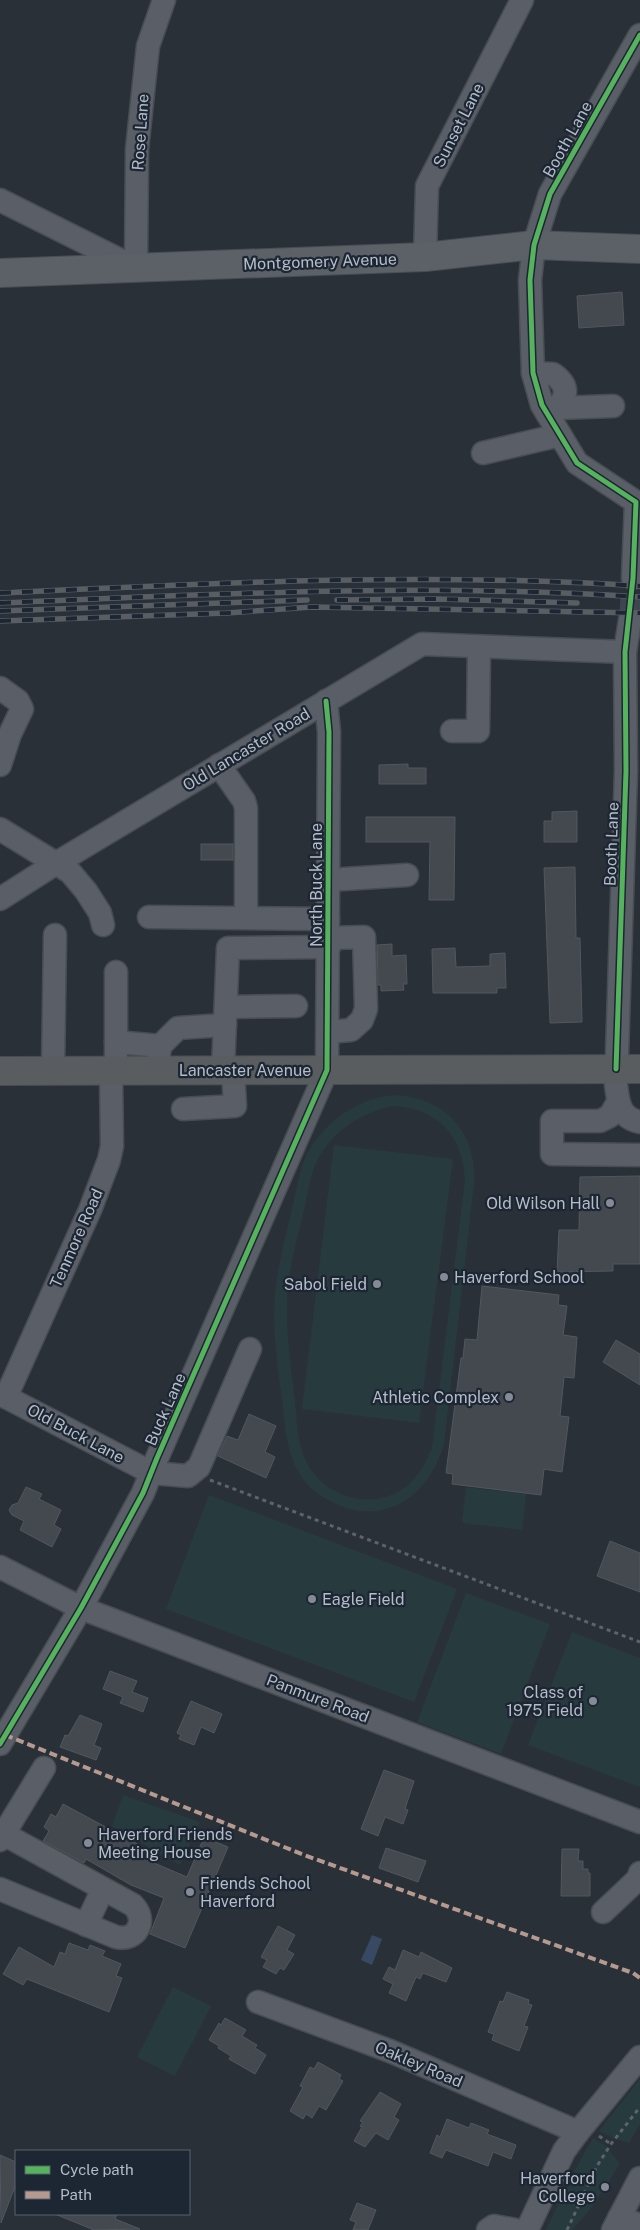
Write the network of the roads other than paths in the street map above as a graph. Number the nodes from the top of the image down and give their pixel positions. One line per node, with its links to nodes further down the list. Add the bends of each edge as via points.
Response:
1 (164, 0): 8 (street, Rose Lane, via 148,46 137,149)
2 (522, 0): 7 (street, Sunset Lane, via 427,186)
3 (640, 36): 5 (street, Booth Lane, via 550,194)
4 (0, 200): 8 (street)
5 (534, 245): 6 (main road, Montgomery Avenue); 7 (main road, Montgomery Avenue); 11 (street, Booth Lane, via 530,280 533,374 542,405)
6 (640, 248)
7 (425, 257): 8 (main road, Montgomery Avenue)
8 (136, 268): 9 (main road, Montgomery Avenue)
9 (0, 274)
10 (613, 406): 11 (street)
11 (553, 410): 12 (street, Booth Lane)
12 (560, 435): 13 (street); 14 (street, Booth Lane, via 577,464)
13 (483, 453)
14 (638, 501): 15 (street, Booth Lane)
15 (633, 578)
16 (630, 620): 18 (street, Booth Lane)
17 (479, 646): 18 (street, Old Lancaster Road); 20 (street, Old Lancaster Road, via 422,644); 21 (street, via 478,731)
18 (625, 652): 24 (street, Booth Lane)
19 (0, 688): 22 (street, via 18,701 22,709)
20 (326, 700): 23 (street, Old Lancaster Road); 28 (street, North Buck Lane)
21 (452, 731)
22 (0, 765)
23 (219, 765): 26 (street, Old Lancaster Road); 31 (street, via 246,808)
24 (633, 772): 41 (street, Booth Lane)
25 (0, 829): 26 (street)
26 (55, 864): 29 (street, Old Lancaster Road); 32 (street, via 70,872 86,891 100,913)
27 (407, 875): 28 (street)
28 (329, 880): 34 (street, North Buck Lane)
29 (0, 899)
30 (149, 917): 31 (street)
31 (246, 917): 34 (street)
32 (103, 925)
33 (55, 935): 45 (street)
34 (328, 935): 37 (street, via 228,948); 38 (street, North Buck Lane); 38 (street, via 364,937 366,1008 362,1020 351,1030)
35 (116, 972): 39 (street, Tenmore Road)
36 (296, 1006): 37 (street)
37 (225, 1016): 40 (street, via 178,1028); 42 (street)
38 (328, 1032): 43 (street, North Buck Lane)
39 (116, 1042): 40 (street); 46 (street, Tenmore Road)
40 (159, 1058): 42 (highway, Lancaster Avenue); 46 (highway, Lancaster Avenue)
41 (628, 1069): 43 (highway, Lancaster Avenue); 47 (street, Booth Lane)
42 (228, 1070): 43 (highway, Lancaster Avenue); 48 (street, via 242,1110)
43 (327, 1070): 53 (street, Buck Lane)
44 (0, 1071): 45 (highway, Lancaster Avenue)
45 (53, 1071): 46 (highway, Lancaster Avenue)
46 (113, 1071): 52 (street, Tenmore Road, via 112,1146 108,1160 90,1210)
47 (618, 1102): 49 (street, via 626,1118); 50 (street, via 610,1116 600,1121 552,1121 552,1154)
48 (183, 1108)
49 (640, 1122)
50 (640, 1155)
51 (250, 1349): 53 (street, via 199,1467 188,1476)
52 (3, 1395): 53 (street, Old Buck Lane)
53 (152, 1473): 55 (street, Buck Lane)
54 (0, 1567): 55 (street, Panmure Road)
55 (81, 1608): 56 (street, Buck Lane); 58 (street, Panmure Road)
56 (0, 1744)
57 (44, 1768): 59 (street)
58 (640, 1822)
59 (2, 1836): 62 (street)
60 (640, 1873): 63 (street)
61 (0, 1889): 64 (street)
62 (103, 1889): 64 (street); 64 (street, via 137,1910 141,1920 137,1931 122,1938)
63 (603, 1912)
64 (86, 1925)
65 (258, 2002): 67 (street, Oakley Road, via 390,2051)
66 (640, 2057): 67 (street)
67 (585, 2131): 73 (street, via 564,2151)
68 (640, 2178): 69 (street)
69 (616, 2224): 70 (street)
70 (640, 2225)
71 (488, 2230): 72 (street, via 494,2226)
72 (516, 2230)
73 (527, 2230)

